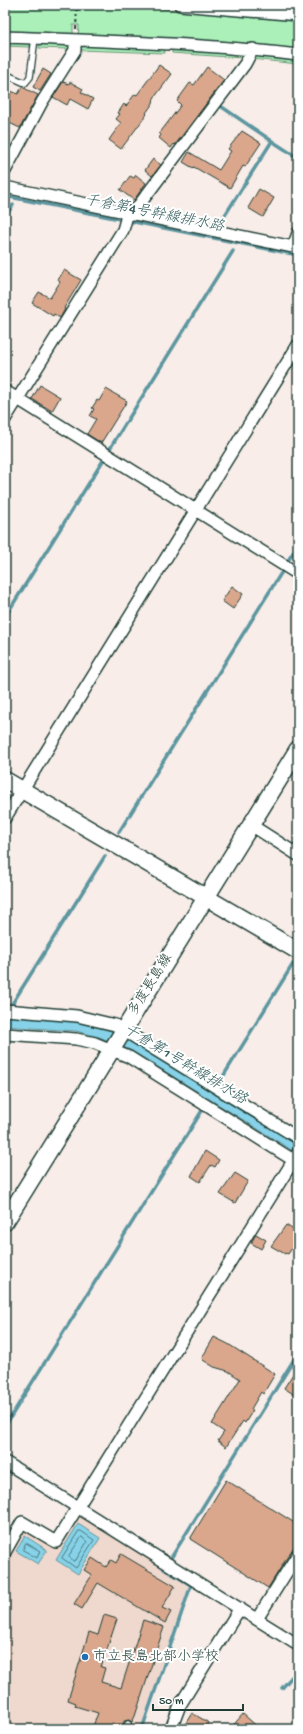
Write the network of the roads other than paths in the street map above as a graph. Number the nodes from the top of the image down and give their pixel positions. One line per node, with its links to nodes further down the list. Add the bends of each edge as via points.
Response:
1 (180, 5): 2 (street)
2 (298, 15)
3 (5, 37): 4 (street)
4 (35, 38): 5 (street); 8 (lane, via 30,77 25,84)
5 (75, 40): 6 (street); 9 (street, via 75,50 42,102)
6 (253, 50): 7 (street); 11 (street, via 245,64)
7 (298, 55)
8 (5, 74)
9 (5, 170)
10 (5, 187): 11 (street)
11 (129, 214): 13 (street); 16 (street, via 123,230)
12 (298, 233): 13 (street)
13 (295, 248)
14 (298, 345): 18 (street)
15 (5, 390): 16 (street)
16 (18, 398): 17 (street); 18 (street)
17 (5, 419)
18 (196, 511): 19 (street); 22 (street)
19 (298, 574)
20 (298, 749): 24 (main road, 多度長島線)
21 (5, 780): 22 (main road)
22 (22, 790): 23 (street); 26 (main road)
23 (5, 818)
24 (251, 826): 25 (street); 26 (main road, 多度長島線)
25 (298, 855)
26 (206, 897): 27 (main road); 29 (main road, 多度長島線)
27 (298, 950)
28 (5, 1010): 29 (street, via 77,1016 115,1026)
29 (123, 1031): 31 (main road, 多度長島線); 32 (street)
30 (5, 1034): 31 (street, via 76,1039)
31 (112, 1048): 33 (street); 34 (main road, 多度長島線)
32 (298, 1138)
33 (296, 1158): 36 (street)
34 (5, 1222)
35 (5, 1462): 36 (street)
36 (78, 1507): 37 (street, via 56,1542 22,1522); 39 (street)
37 (5, 1552)
38 (298, 1554): 40 (street)
39 (240, 1608): 40 (street); 42 (street, via 180,1704)
40 (257, 1619): 41 (street)
41 (298, 1645)
42 (172, 1729)

